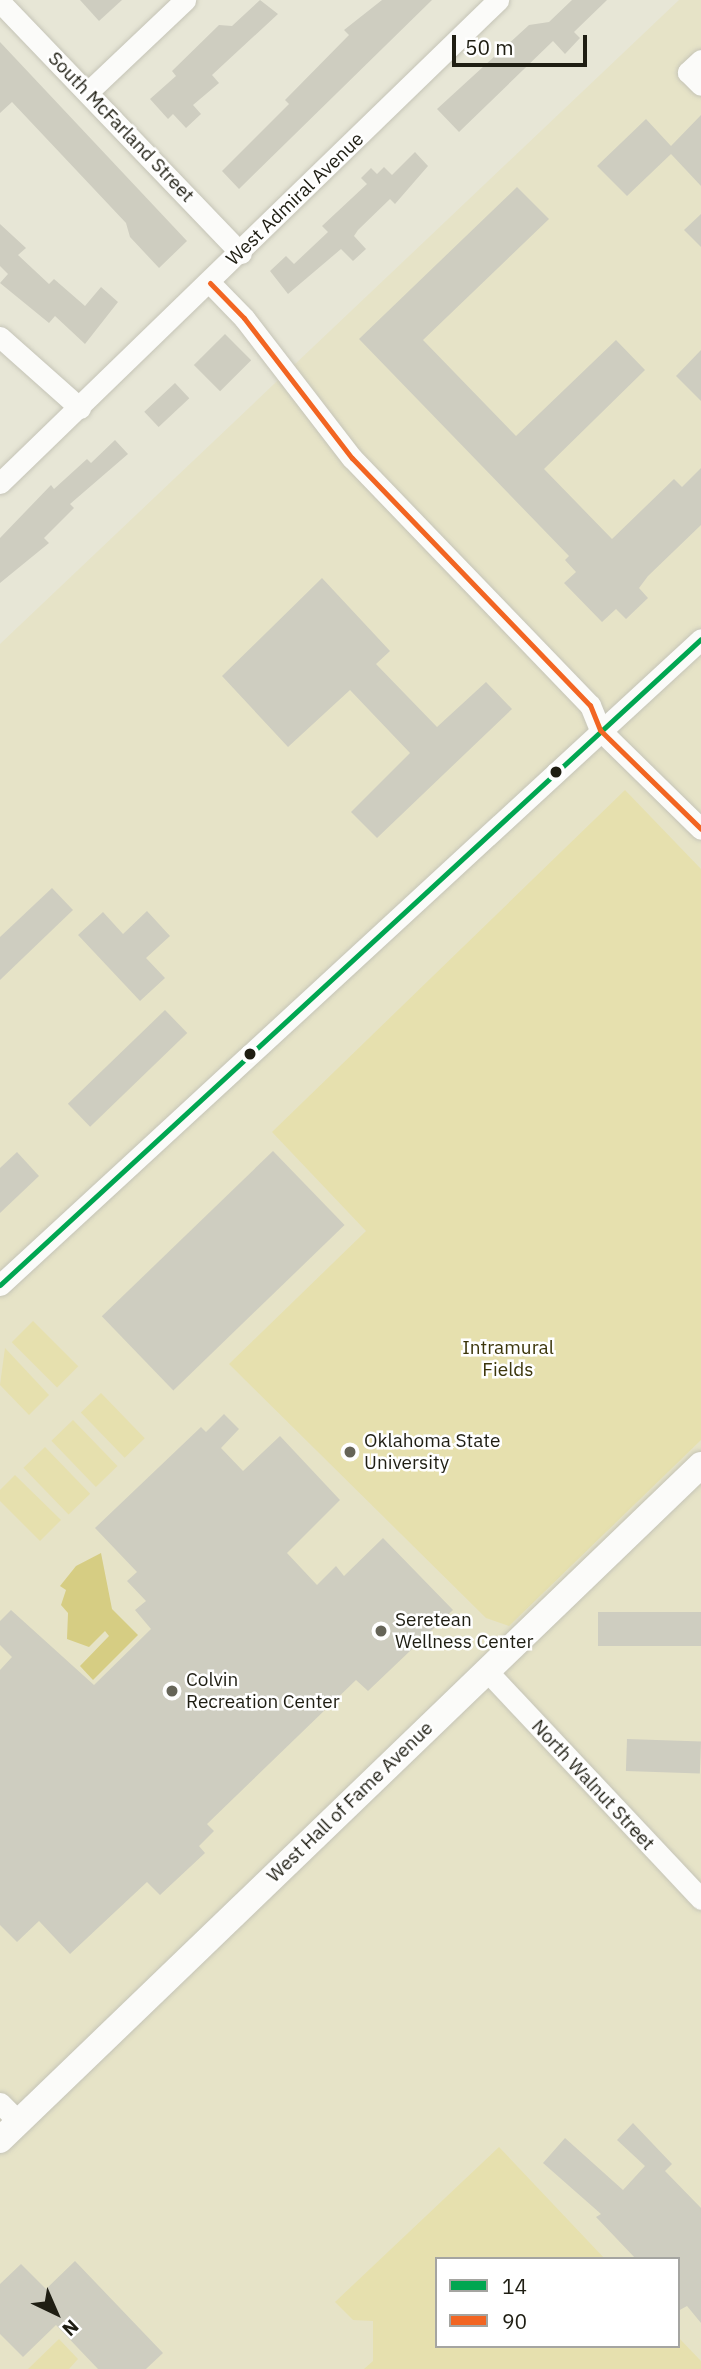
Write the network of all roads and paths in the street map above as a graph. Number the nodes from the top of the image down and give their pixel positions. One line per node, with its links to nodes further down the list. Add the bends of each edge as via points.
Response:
1 (186, 0): 6 (street)
2 (498, 0): 7 (street, West Admiral Avenue)
3 (0, 2): 6 (street, South McFarland Street)
4 (701, 60): 5 (street, via 688,72)
5 (701, 85)
6 (88, 92): 7 (street, South McFarland Street)
7 (241, 253): 8 (street, West Admiral Avenue)
8 (209, 283): 10 (street, West Admiral Avenue); 13 (street, via 244,318 352,458 590,705)
9 (0, 337): 10 (street)
10 (80, 408): 11 (street, West Admiral Avenue)
11 (0, 483)
12 (701, 639): 13 (street)
13 (600, 730): 14 (street); 15 (street)
14 (701, 829)
15 (0, 1285)
16 (701, 1465): 17 (main road, West Hall of Fame Avenue)
17 (486, 1670): 18 (street, North Walnut Street); 20 (main road, West Hall of Fame Avenue)
18 (701, 1899)
19 (0, 2103): 20 (street)
20 (9, 2131)

